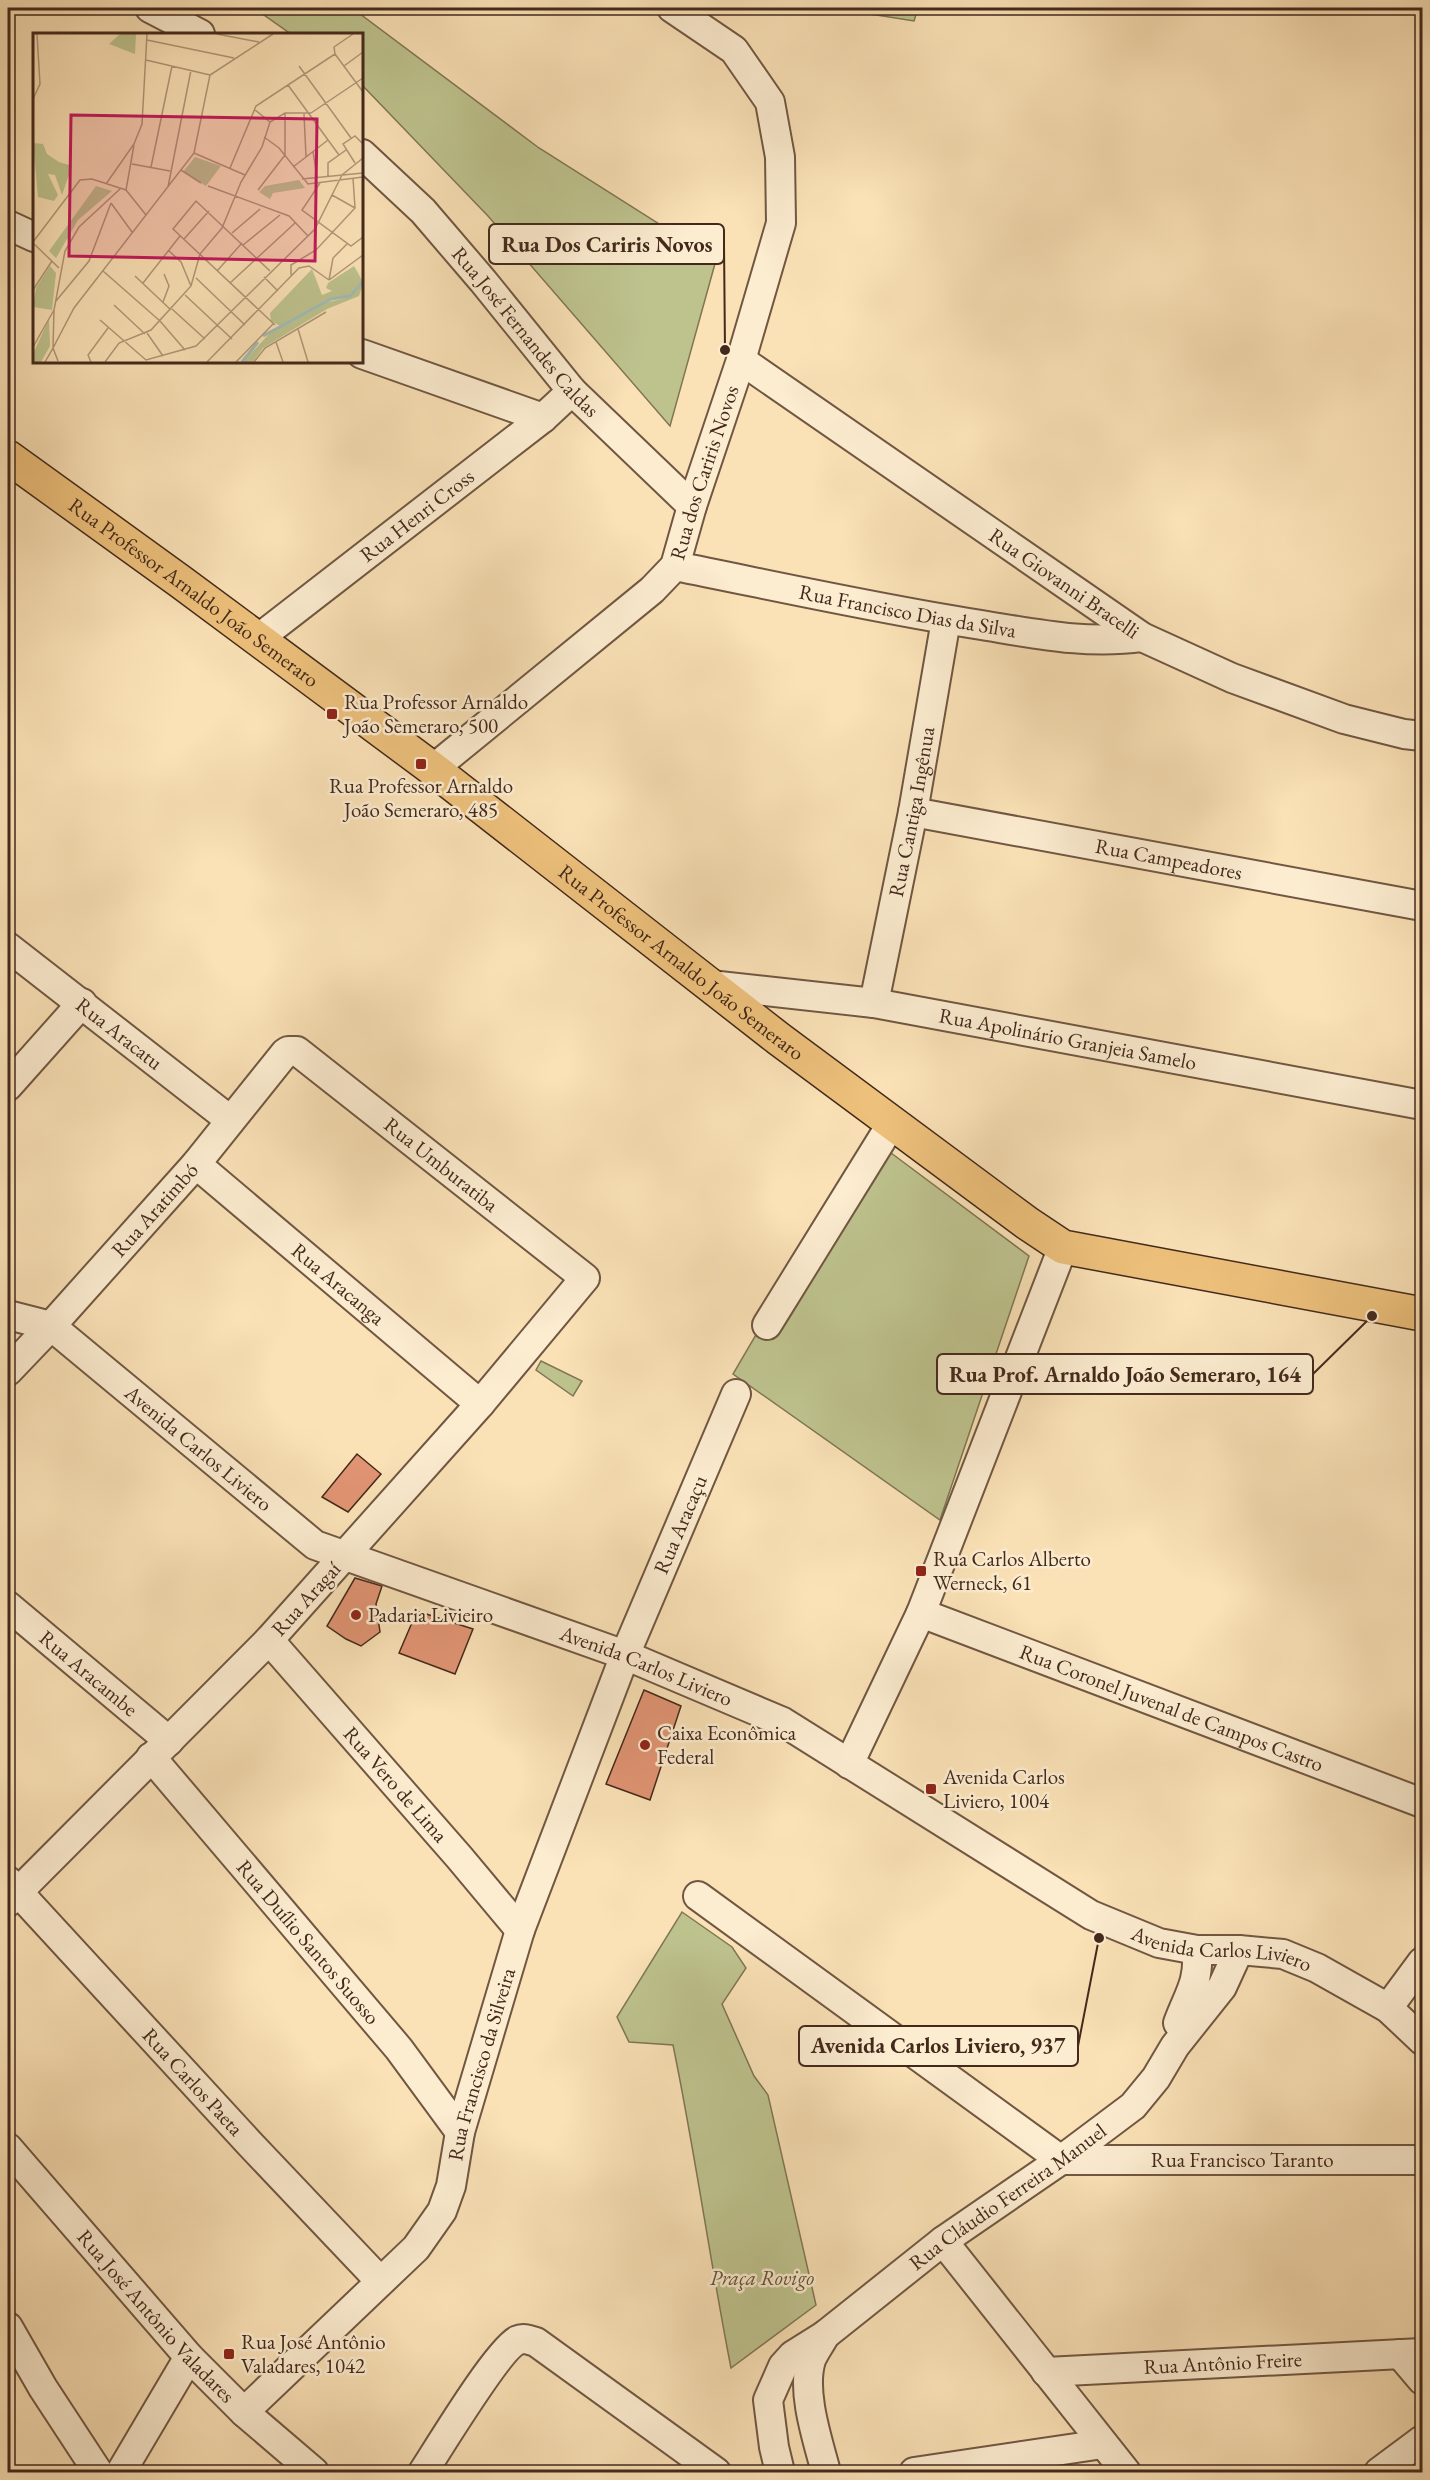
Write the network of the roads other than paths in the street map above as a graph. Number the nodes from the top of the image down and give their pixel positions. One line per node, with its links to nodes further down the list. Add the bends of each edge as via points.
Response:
1 (150, 8): 3 (street)
2 (672, 8): 8 (street, Rua dos Cariris Novos, via 734,50 770,102 780,157 781,224)
3 (198, 33)
4 (363, 155): 9 (street, Rua José Fernandes Caldas, via 423,211)
5 (8, 225): 6 (street)
6 (33, 237)
7 (363, 354): 10 (street)
8 (741, 360): 12 (street, Rua dos Cariris Novos); 15 (street, Rua Giovanni Bracelli)
9 (572, 391): 10 (street, Rua Henri Cross); 12 (street, Rua José Fernandes Caldas)
10 (543, 418): 16 (street, Rua Henri Cross)
11 (8, 457): 16 (main road, Rua Professor Arnaldo João Semeraro)
12 (692, 506): 13 (street, Rua dos Cariris Novos)
13 (675, 566): 14 (street, Rua Francisco Dias da Silva); 18 (street, Rua dos Cariris Novos, via 652,590)
14 (946, 620): 15 (street, Rua Francisco Dias da Silva, via 1096,641); 19 (street, Rua Cantiga Ingênua)
15 (1142, 637): 17 (street, Rua Giovanni Bracelli, via 1232,678 1344,719)
16 (259, 638): 18 (main road, Rua Professor Arnaldo João Semeraro)
17 (1422, 736)
18 (433, 769): 22 (main road, Rua Professor Arnaldo João Semeraro)
19 (913, 812): 20 (street, Rua Campeadores); 24 (street, Rua Cantiga Ingênua)
20 (1422, 906)
21 (8, 947): 23 (street, Rua Aracatu)
22 (711, 984): 24 (street, Rua Apolinário Granjeia Samelo); 29 (main road, Rua Professor Arnaldo João Semeraro)
23 (82, 1003): 26 (street); 28 (street, Rua Aracatu)
24 (874, 1003): 27 (street, Rua Apolinário Granjeia Samelo)
25 (297, 1051): 28 (street, Rua Aratimbó, via 285,1053); 32 (street, Rua Umburatiba)
26 (8, 1086)
27 (1422, 1105)
28 (230, 1120): 30 (street, Rua Aratimbó)
29 (892, 1122): 31 (main road, Rua Professor Arnaldo João Semeraro); 35 (street)
30 (196, 1164): 36 (street, Rua Aratimbó); 39 (street, Rua Aracanga)
31 (1063, 1247): 33 (main road, Rua Professor Arnaldo João Semeraro); 42 (street)
32 (585, 1278): 39 (street, Rua Aragaí)
33 (1422, 1314)
34 (8, 1315): 36 (street)
35 (767, 1325)
36 (51, 1326): 37 (street, Rua Aratimbó); 40 (street, Avenida Carlos Liviero, via 315,1545)
37 (8, 1371)
38 (736, 1394): 44 (street, Rua Aracaçu)
39 (480, 1404): 40 (street, Rua Aragaí)
40 (344, 1557): 43 (street, Rua Aragaí); 44 (street, Avenida Carlos Liviero)
41 (8, 1606): 45 (street, Rua Aracambe)
42 (921, 1613): 46 (street); 47 (street, Rua Coronel Juvenal de Campos Castro)
43 (269, 1640): 45 (street, Rua Aragaí); 50 (street, Rua Vero de Lima)
44 (625, 1654): 46 (street, Avenida Carlos Liviero, via 783,1722); 50 (street, Rua Francisco da Silveira)
45 (160, 1749): 48 (street, Rua Aragaí); 57 (street, Rua Duílio Santos Suosso, via 399,2049)
46 (849, 1764): 51 (street, Avenida Carlos Liviero, via 1091,1916 1159,1943)
47 (1422, 1803)
48 (11, 1891): 62 (street, Rua Carlos Paeta)
49 (698, 1896): 59 (street)
50 (520, 1930): 57 (street, Rua Francisco da Silveira)
51 (1197, 1950): 52 (street, Avenida Carlos Liviero); 56 (street, Rua Cláudio Ferreira Manuel, via 1194,1990 1178,2022)
52 (1239, 1950): 54 (street, Avenida Carlos Liviero, via 1283,1954 1317,1968); 56 (street, Rua Cláudio Ferreira Manuel, via 1222,1987)
53 (1422, 1962): 54 (street)
54 (1388, 2008): 55 (street, Avenida Carlos Liviero)
55 (1422, 2040)
56 (1175, 2046): 59 (street, Rua Cláudio Ferreira Manuel, via 1133,2106)
57 (460, 2132): 62 (street, Rua Francisco da Silveira, via 451,2186 442,2211 416,2248)
58 (8, 2148): 66 (street, Rua José Antônio Valadares)
59 (1061, 2160): 60 (street, Rua Francisco Taranto); 61 (street, Rua Cláudio Ferreira Manuel)
60 (1422, 2160)
61 (943, 2241): 64 (street, Rua Cláudio Ferreira Manuel); 67 (street)
62 (380, 2281): 69 (street, Rua Francisco da Silveira)
63 (8, 2327): 72 (street)
64 (825, 2336): 77 (street, via 793,2355 783,2366 768,2400); 78 (street, via 811,2359 808,2393)
65 (1411, 2354): 67 (street, Rua Antônio Freire); 68 (street, Rua Antônio Freire)
66 (189, 2357): 69 (street, Rua José Antônio Valadares); 73 (street)
67 (1046, 2372): 71 (street)
68 (1422, 2380)
69 (244, 2412): 74 (street, Rua José Antônio Valadares)
70 (1422, 2440): 81 (street)
71 (1103, 2444): 79 (street); 80 (street)
72 (98, 2472)
73 (122, 2472)
74 (314, 2472)
75 (423, 2472): 76 (street, via 500,2356 518,2340 526,2339 536,2342)
76 (716, 2472)
77 (780, 2472)
78 (826, 2472)
79 (914, 2472)
80 (1126, 2472)
81 (1379, 2472)

